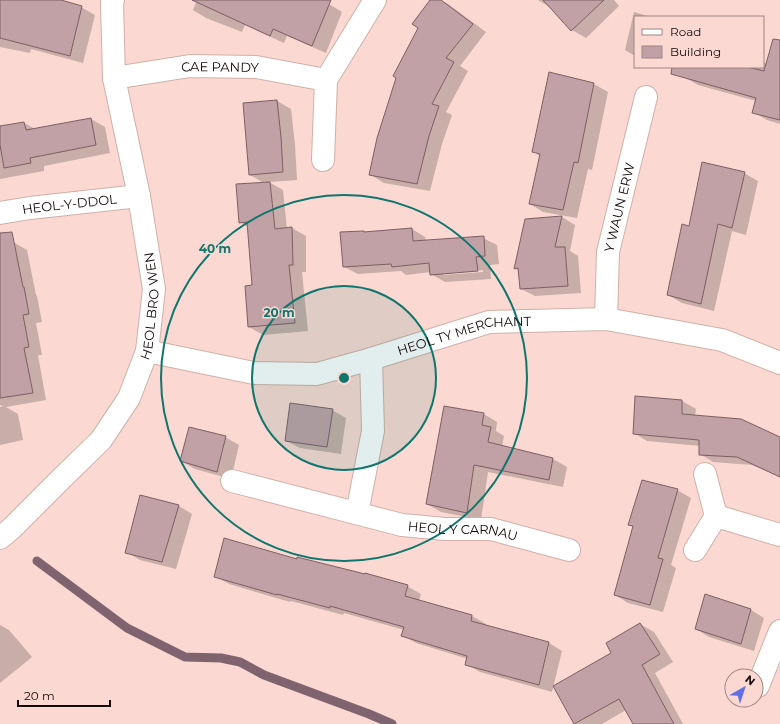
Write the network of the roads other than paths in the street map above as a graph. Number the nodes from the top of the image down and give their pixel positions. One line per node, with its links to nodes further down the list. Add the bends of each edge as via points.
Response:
1 (113, 0): 3 (street, HEOL BRO WEN)
2 (375, 0): 4 (street)
3 (114, 78): 4 (street, CAE PANDY, via 190,66 256,67); 7 (street, HEOL BRO WEN)
4 (326, 80): 6 (street)
5 (646, 97): 9 (street, Y WAUN ERW, via 608,252)
6 (323, 160)
7 (139, 196): 8 (street, HEOL-Y-DDOL); 10 (street, HEOL BRO WEN, via 154,289)
8 (0, 213)
9 (606, 319): 11 (street, HEOL TY MERCHANT, via 489,322); 12 (street, HEOL TY MERCHANT, via 722,340)
10 (147, 351): 11 (street, HEOL TY MERCHANT, via 254,373 317,374); 18 (street, HEOL BRO WEN, via 129,398 101,440)
11 (371, 359): 15 (street, via 373,431)
12 (780, 363)
13 (705, 474): 16 (street)
14 (232, 481): 15 (street, HEOL Y CARNAU)
15 (357, 513): 19 (street, HEOL Y CARNAU, via 402,525 445,529 491,529)
16 (716, 516): 17 (street); 20 (street)
17 (780, 535)
18 (0, 538)
19 (569, 550)
20 (695, 550)
21 (780, 631): 22 (street)
22 (775, 658): 23 (street)
23 (764, 676)

